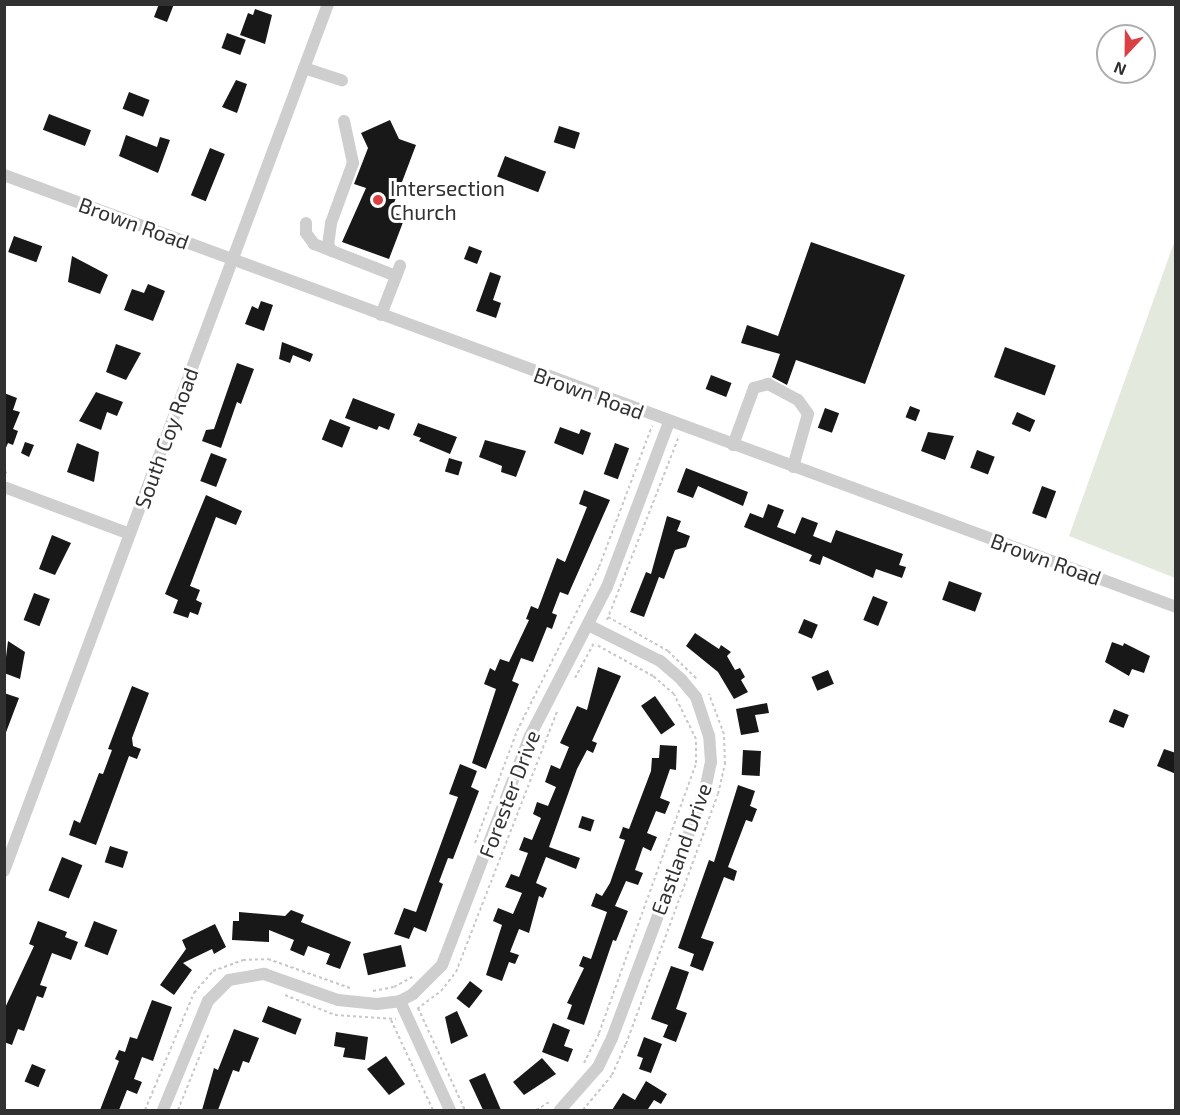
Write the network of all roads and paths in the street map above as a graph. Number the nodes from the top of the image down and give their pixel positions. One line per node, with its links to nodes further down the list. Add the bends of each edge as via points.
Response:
1 (328, 4): 2 (street, South Coy Road)
2 (304, 68): 3 (street); 8 (street, South Coy Road)
3 (342, 81)
4 (344, 121): 7 (street, via 353,163 331,223 328,245)
5 (4, 175): 8 (street, Brown Road)
6 (306, 223): 7 (street, via 309,239)
7 (332, 251): 9 (street, via 398,271)
8 (232, 260): 9 (street, Brown Road); 18 (street, South Coy Road)
9 (381, 315): 11 (street, Brown Road)
10 (655, 417): 19 (path)
11 (669, 422): 13 (street, Brown Road); 21 (street, Forester Drive, via 620,555)
12 (682, 427): 22 (path)
13 (733, 445): 14 (street, Brown Road); 14 (street, via 754,388 768,384 798,400 808,414)
14 (793, 467): 20 (street, Brown Road)
15 (4, 472): 16 (path)
16 (9, 473)
17 (4, 487): 18 (street)
18 (130, 534): 31 (street, South Coy Road)
19 (582, 602): 21 (path); 30 (path, via 517,730)
20 (1176, 607)
21 (595, 610): 22 (path); 23 (street, Forester Drive)
22 (608, 618): 24 (path); 27 (path, via 668,651)
23 (588, 625): 24 (street, Eastland Drive); 36 (street, Forester Drive, via 530,736 442,965 422,987)
24 (602, 632): 25 (path); 50 (street, Eastland Drive, via 660,661 681,679 696,698 709,736 711,762 705,790 612,1038 598,1067)
25 (594, 643): 26 (path); 41 (path, via 653,676 674,694 696,739 696,763 599,1033)
26 (573, 681)
27 (701, 682)
28 (707, 690): 51 (path, via 724,734 725,764 718,794 626,1044 612,1075)
29 (562, 700): 37 (path, via 465,953 441,991)
30 (471, 853)
31 (4, 871)
32 (413, 976): 34 (path, via 394,987)
33 (352, 989): 43 (path, via 268,959 243,960 213,971 194,993)
34 (370, 991)
35 (282, 994): 38 (path, via 335,1015 359,1019 399,1019)
36 (400, 1001): 38 (street); 44 (street, via 357,1004 264,974 239,975 222,984 208,1001)
37 (418, 1008): 38 (path); 48 (path)
38 (406, 1015): 47 (street)
39 (391, 1020): 46 (path)
40 (210, 1030): 45 (path)
41 (581, 1068)
42 (553, 1099): 49 (path)
43 (145, 1110)
44 (162, 1110)
45 (178, 1110)
46 (433, 1110)
47 (450, 1110)
48 (465, 1110)
49 (536, 1110)
50 (560, 1110)
51 (583, 1110)

